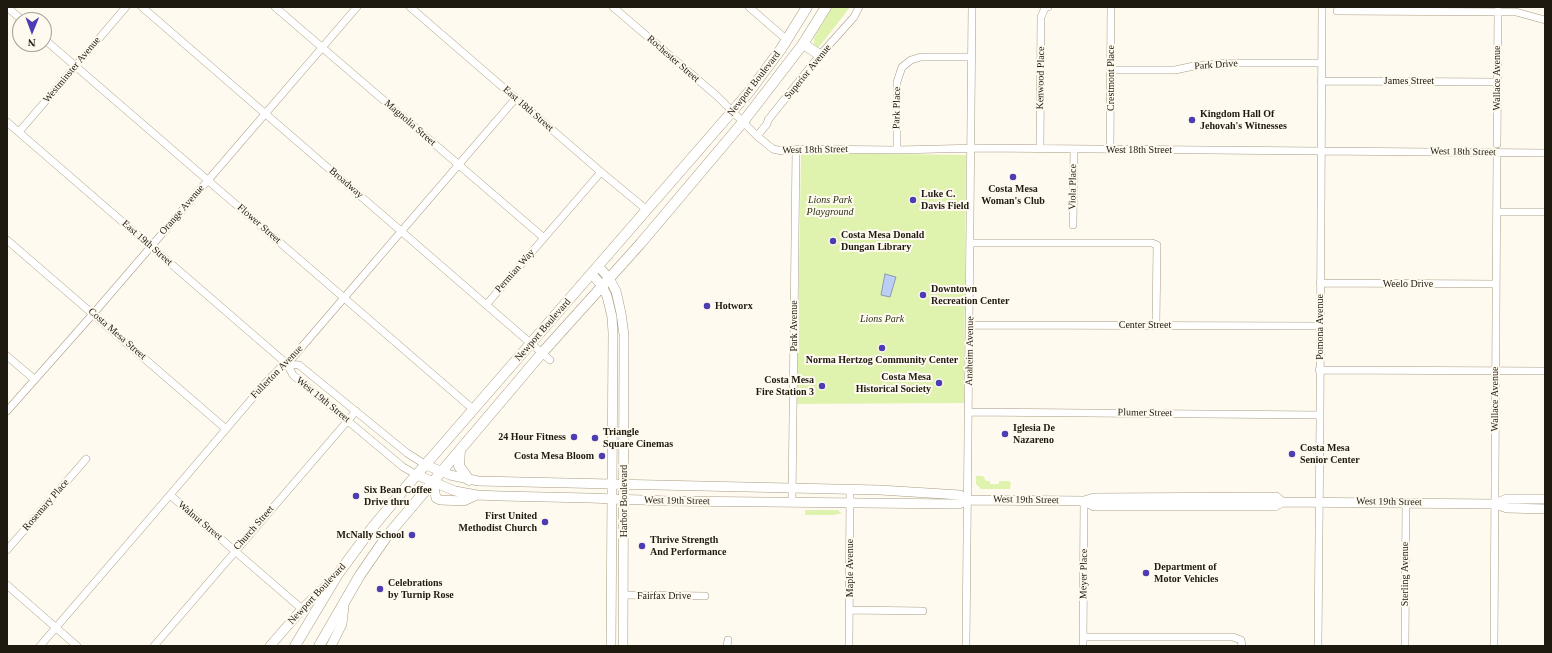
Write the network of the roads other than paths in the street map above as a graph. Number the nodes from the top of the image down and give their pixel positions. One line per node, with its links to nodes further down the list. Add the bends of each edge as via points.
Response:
1 (126, 7): 25 (street, Westminster Avenue)
2 (142, 7): 31 (street, Broadway)
3 (276, 7): 21 (street, Magnolia Street)
4 (357, 7): 21 (street, Orange Avenue)
5 (410, 7): 29 (street, East 18th Street)
6 (613, 7): 30 (street, Rochester Street)
7 (749, 7): 18 (street)
8 (807, 7): 18 (highway, Newport Boulevard)
9 (826, 7): 19 (highway, Newport Boulevard)
10 (859, 7): 22 (street, Superior Avenue, via 854,17)
11 (972, 7): 23 (street, Anaheim Avenue)
12 (1111, 7): 26 (street, Crestmont Place)
13 (1322, 7): 24 (street, Pomona Avenue)
14 (1046, 8): 38 (street, Kenwood Place, via 1041,17)
15 (1337, 11): 16 (street)
16 (1498, 11): 17 (street, via 1516,12); 28 (street, Wallace Avenue)
17 (1545, 20)
18 (787, 40): 30 (highway, Newport Boulevard)
19 (803, 44): 22 (highway); 33 (highway, Newport Boulevard)
20 (52, 46): 25 (street, Flower Street)
21 (322, 47): 31 (street, Orange Avenue); 46 (street, Magnolia Street)
22 (820, 55): 35 (street, Superior Avenue)
23 (972, 57): 37 (street, Anaheim Avenue); 41 (street, Park Place, via 921,57 911,60 902,67 897,82)
24 (1321, 63): 26 (street, Park Drive, via 1223,63 1175,70); 27 (street, Pomona Avenue)
25 (75, 66): 34 (street, Westminster Avenue); 48 (street, Flower Street)
26 (1111, 70): 42 (street, Crestmont Place)
27 (1321, 81): 28 (street, James Street); 43 (street, Pomona Avenue)
28 (1497, 82): 36 (street, Wallace Avenue)
29 (516, 98): 46 (street, Fullerton Avenue); 47 (street, East 18th Street)
30 (732, 111): 33 (street, Rochester Street); 49 (highway, Newport Boulevard)
31 (265, 114): 48 (street, Orange Avenue); 53 (street, Broadway)
32 (7, 122): 34 (street, East 19th Street)
33 (743, 122): 35 (street, West 18th Street); 59 (highway, Newport Boulevard)
34 (19, 132): 57 (street, East 19th Street)
35 (757, 136): 40 (street, West 18th Street, via 776,150)
36 (1497, 144)
37 (971, 148): 38 (street, West 18th Street); 41 (street, West 18th Street); 56 (street, Anaheim Avenue)
38 (1040, 149): 39 (street, West 18th Street)
39 (1074, 149): 42 (street, West 18th Street); 52 (street, Viola Place)
40 (796, 150): 41 (street, West 18th Street); 94 (street, Park Avenue)
41 (897, 150)
42 (1110, 150): 43 (street, West 18th Street)
43 (1321, 151): 44 (street, West 18th Street); 60 (street, Pomona Avenue)
44 (1496, 152): 45 (street, West 18th Street); 50 (street, Wallace Avenue)
45 (1545, 153)
46 (459, 165): 53 (street, Fullerton Avenue); 54 (street, Magnolia Street)
47 (601, 172): 49 (street, East 18th Street); 54 (street, Permian Way)
48 (208, 180): 57 (street, Orange Avenue); 63 (street, Flower Street)
49 (647, 210): 58 (highway, Newport Boulevard)
50 (1496, 212): 51 (street); 61 (street, Wallace Avenue)
51 (1545, 212)
52 (1073, 225)
53 (402, 231): 63 (street, Fullerton Avenue); 64 (street, Broadway)
54 (544, 238): 64 (street, Permian Way)
55 (7, 240): 65 (street, Costa Mesa Street)
56 (970, 243): 66 (street, via 1157,245); 67 (street, Anaheim Avenue)
57 (151, 247): 65 (street, Orange Avenue); 73 (street, East 19th Street)
58 (595, 270): 59 (main road, Harbor Boulevard); 62 (main road, Harbor Boulevard); 69 (highway, Newport Boulevard)
59 (609, 278): 62 (highway, Newport Boulevard); 93 (main road, Harbor Boulevard, via 616,291 624,335)
60 (1320, 284): 61 (street, Weelo Drive); 68 (street, Pomona Avenue)
61 (1496, 284): 76 (street, Wallace Avenue)
62 (602, 286): 70 (highway, Newport Boulevard); 92 (main road, Harbor Boulevard, via 610,307 613,333)
63 (344, 298): 73 (street, Fullerton Avenue); 78 (street, Flower Street)
64 (486, 305): 69 (street, Broadway)
65 (93, 314): 77 (street, Orange Avenue); 84 (street, Costa Mesa Street)
66 (1156, 324): 67 (street, Center Street); 68 (street, Center Street)
67 (970, 325): 81 (street, Anaheim Avenue)
68 (1320, 326): 74 (street, Pomona Avenue)
69 (532, 344): 70 (street, Broadway); 78 (highway, Newport Boulevard)
70 (542, 353): 72 (street, Broadway); 85 (highway, Newport Boulevard)
71 (7, 356): 77 (street)
72 (550, 360)
73 (287, 364): 80 (street, West 19th Street, via 299,365); 83 (street, West 19th Street, via 293,375); 84 (street, Fullerton Avenue, via 272,376)
74 (1320, 370): 76 (street); 82 (street, Pomona Avenue)
75 (1545, 371): 76 (street)
76 (1495, 372): 107 (street, Wallace Avenue)
77 (34, 379): 79 (street, Orange Avenue)
78 (474, 410): 87 (highway, Newport Boulevard)
79 (7, 411)
80 (356, 411): 83 (street, Church Street); 87 (street, West 19th Street, via 407,453)
81 (969, 412): 82 (street, Plumer Street); 100 (street, Anaheim Avenue)
82 (1320, 415): 105 (street, Pomona Avenue)
83 (348, 420): 89 (street, West 19th Street, via 403,467); 110 (street, Church Street)
84 (226, 429): 96 (street, Fullerton Avenue)
85 (460, 450): 88 (highway, Newport Boulevard); 90 (highway, via 459,466)
86 (86, 459): 109 (street, Rosemary Place)
87 (426, 465): 88 (main road, West 19th Street); 89 (highway, Newport Boulevard)
88 (441, 472): 90 (main road, West 19th Street); 91 (highway, Newport Boulevard)
89 (417, 475): 91 (main road, West 19th Street); 111 (highway, Newport Boulevard, via 372,528)
90 (468, 480): 92 (main road, West 19th Street)
91 (433, 483): 97 (main road, West 19th Street); 97 (main road, via 436,498 440,500 464,501); 115 (highway, Newport Boulevard, via 387,536 360,575)
92 (612, 483): 93 (main road, West 19th Street); 98 (main road, Harbor Boulevard)
93 (624, 484): 94 (main road, West 19th Street); 99 (main road, Harbor Boulevard)
94 (793, 488): 95 (main road, West 19th Street); 103 (street, Park Avenue)
95 (850, 490): 100 (main road, West 19th Street, via 960,494); 104 (street, Maple Avenue)
96 (170, 495): 110 (street, Walnut Street); 119 (street, Fullerton Avenue)
97 (477, 495): 98 (main road, West 19th Street)
98 (612, 499): 99 (main road, West 19th Street); 128 (main road, Harbor Boulevard)
99 (624, 500): 103 (main road, West 19th Street); 113 (main road, Harbor Boulevard)
100 (968, 500): 102 (main road, West 19th Street); 104 (main road, West 19th Street, via 959,504); 131 (street, Anaheim Avenue)
101 (1545, 500): 107 (main road, West 19th Street, via 1507,499)
102 (1084, 501): 105 (main road, West 19th Street, via 1094,506 1275,506 1282,502); 120 (street, Meyer Place)
103 (792, 502): 104 (main road, West 19th Street)
104 (850, 502): 117 (street, Maple Avenue)
105 (1318, 502): 106 (main road, West 19th Street); 134 (street, Pomona Avenue)
106 (1406, 502): 107 (main road, West 19th Street); 135 (street, Sterling Avenue)
107 (1495, 504): 108 (main road, West 19th Street, via 1507,508); 136 (street, Wallace Avenue)
108 (1545, 509)
109 (7, 550)
110 (234, 550): 116 (street, Walnut Street); 123 (street, Church Street)
111 (338, 574): 116 (main road, Newport Boulevard); 125 (highway)
112 (7, 585): 119 (street)
113 (624, 595): 114 (street, Fairfax Drive); 129 (main road, Harbor Boulevard)
114 (705, 596)
115 (344, 606): 126 (highway); 127 (main road, Newport Boulevard, via 342,624)
116 (302, 609): 124 (main road, Newport Boulevard)
117 (849, 610): 118 (street); 130 (street, Maple Avenue)
118 (922, 611)
119 (56, 628): 121 (street, Fullerton Avenue); 122 (street)
120 (1083, 637): 132 (street, Meyer Place); 133 (street, via 1233,637 1241,640)
121 (40, 646)
122 (77, 646)
123 (154, 646)
124 (270, 646)
125 (296, 646)
126 (319, 646)
127 (331, 646)
128 (610, 646)
129 (623, 646)
130 (849, 646)
131 (966, 646)
132 (1083, 646)
133 (1242, 646)
134 (1318, 646)
135 (1405, 646)
136 (1494, 646)

